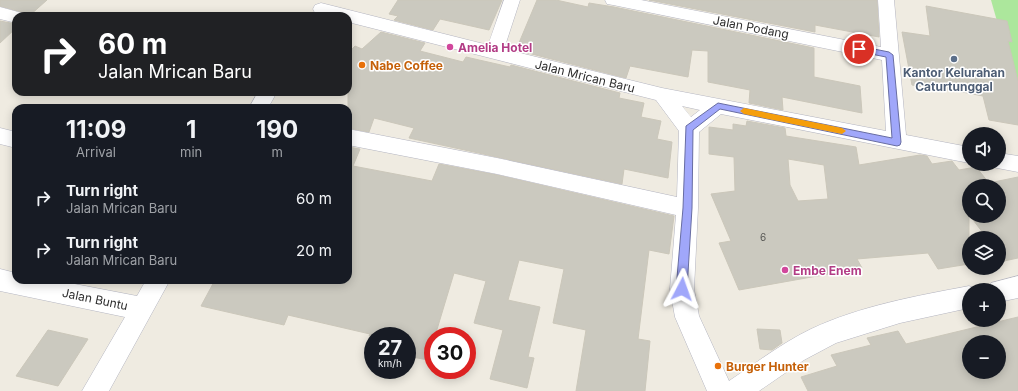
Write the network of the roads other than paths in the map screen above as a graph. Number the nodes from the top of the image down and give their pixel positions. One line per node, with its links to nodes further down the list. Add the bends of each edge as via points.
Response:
1 (512, 0): 9 (street)
2 (613, 0): 10 (street, Jalan Podang)
3 (886, 0): 10 (street)
4 (322, 8): 5 (street, Jalan Mrican Baru)
5 (337, 12)
6 (0, 14): 7 (street)
7 (12, 16)
8 (352, 16): 9 (street, Jalan Mrican Baru)
9 (494, 53): 11 (street, Jalan Mrican Baru)
10 (889, 55): 17 (street)
11 (662, 95): 12 (street, Jalan Mrican Baru); 13 (street)
12 (718, 106): 13 (street); 17 (street, Jalan Mrican Baru)
13 (689, 129): 21 (street)
14 (0, 136): 16 (street)
15 (352, 138): 21 (street, via 497,166)
16 (12, 139)
17 (897, 142): 18 (street, Jalan Mrican Baru)
18 (962, 154)
19 (1006, 162): 20 (street)
20 (1018, 164)
21 (687, 208): 31 (street, via 682,289 687,317)
22 (0, 280): 23 (street, Jalan Buntu)
23 (12, 282)
24 (20, 284): 29 (street, Jalan Buntu)
25 (157, 284): 29 (street)
26 (1018, 287): 27 (street)
27 (1006, 290)
28 (962, 298): 32 (street, via 902,311 832,332 800,349)
29 (143, 309): 30 (street)
30 (95, 391)
31 (720, 391)
32 (736, 391)

